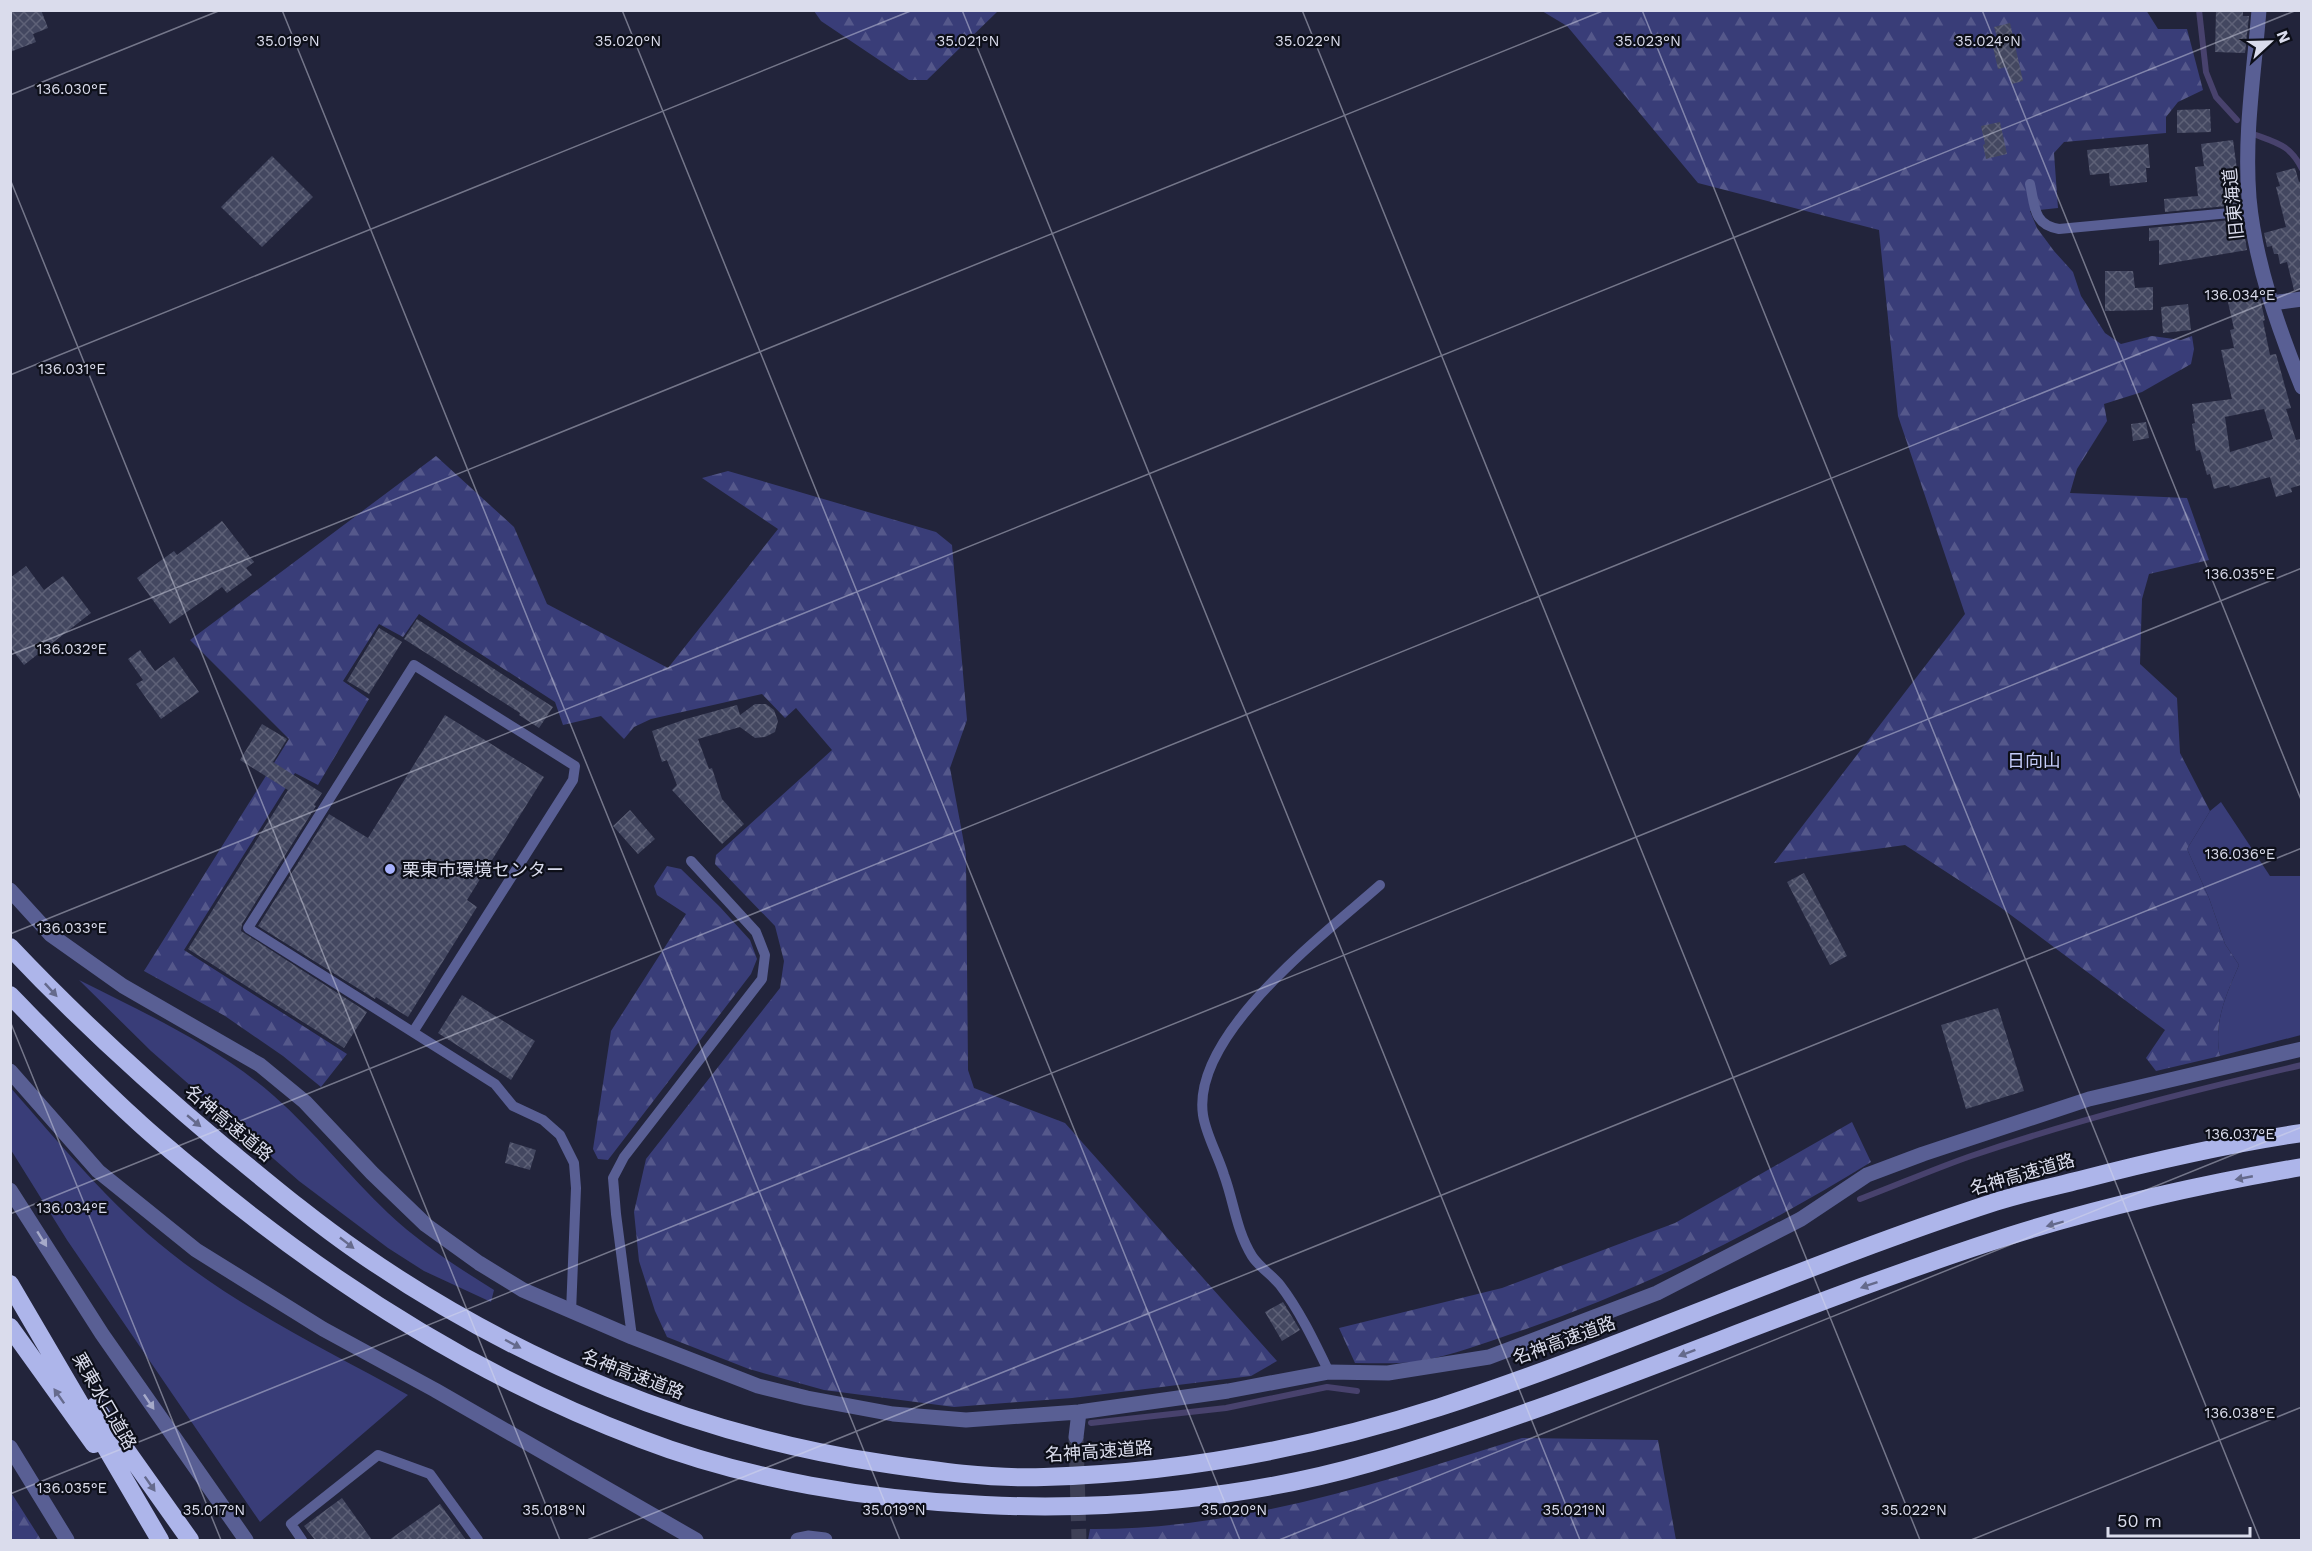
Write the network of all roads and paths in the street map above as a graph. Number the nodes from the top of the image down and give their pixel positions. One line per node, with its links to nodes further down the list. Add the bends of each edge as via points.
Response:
1 (2259, 10): 3 (street, 旧東海道, via 2248,118)
2 (2030, 184): 3 (lane, via 2038,219 2049,228)
3 (2251, 211): 5 (street, 旧東海道)
4 (2301, 299): 5 (street)
5 (2272, 303): 6 (street, 旧東海道)
6 (2301, 387)
7 (691, 861): 21 (lane, via 756,932 765,955 762,979 624,1157 613,1178)
8 (1380, 885): 22 (lane, via 1274,978 1218,1047 1205,1078 1203,1114 1225,1175 1240,1234 1253,1258 1280,1285)
9 (10, 890): 19 (street, via 51,935 123,986 261,1065 305,1102 426,1225 523,1290)
10 (10, 947): 15 (highway, 名神高速道路, one-way to 15, via 136,1071 259,1176 359,1253 453,1312 552,1364 654,1407 843,1458 946,1473 1039,1477 1137,1471 1244,1456 1353,1432 1531,1375 1848,1253 2001,1200 2164,1158)
11 (10, 995): 16 (highway, one-way to 11, via 2172,1192 2012,1235 1463,1434 1362,1465 1251,1489 1141,1503 1043,1508 944,1503 843,1491 747,1472 645,1441 542,1398 435,1342 339,1281 237,1206 136,1121)
12 (413, 1032): 12 (lane, via 248,928 414,665 575,766 573,780); 19 (lane, via 495,1084 513,1106 543,1120 560,1135 574,1163 576,1188)
13 (2301, 1049): 22 (street, via 2089,1100 1900,1162 1867,1175 1801,1219 1657,1293 1489,1357 1388,1373)
14 (10, 1071): 33 (street, via 98,1171 196,1250 322,1329)
15 (2301, 1133)
16 (2301, 1167)
17 (10, 1190): 30 (street, one-way to 30, via 102,1334)
18 (15, 1291): 26 (highway, 栗東水口道路); 29 (highway, one-way to 29)
19 (571, 1311): 21 (street)
20 (10, 1327): 26 (highway, one-way to 20)
21 (632, 1337): 23 (street, via 758,1386 893,1414 966,1420)
22 (1329, 1372): 23 (street)
23 (1079, 1412): 24 (street)
24 (1076, 1437)
25 (10, 1447): 27 (street)
26 (144, 1510): 28 (highway, 栗東水口道路)
27 (67, 1540)
28 (160, 1540)
29 (190, 1540)
30 (246, 1540)
31 (303, 1540): 32 (lane, via 291,1524 378,1455 430,1474)
32 (478, 1540)
33 (696, 1540)
34 (798, 1540): 35 (street)
35 (825, 1540)

